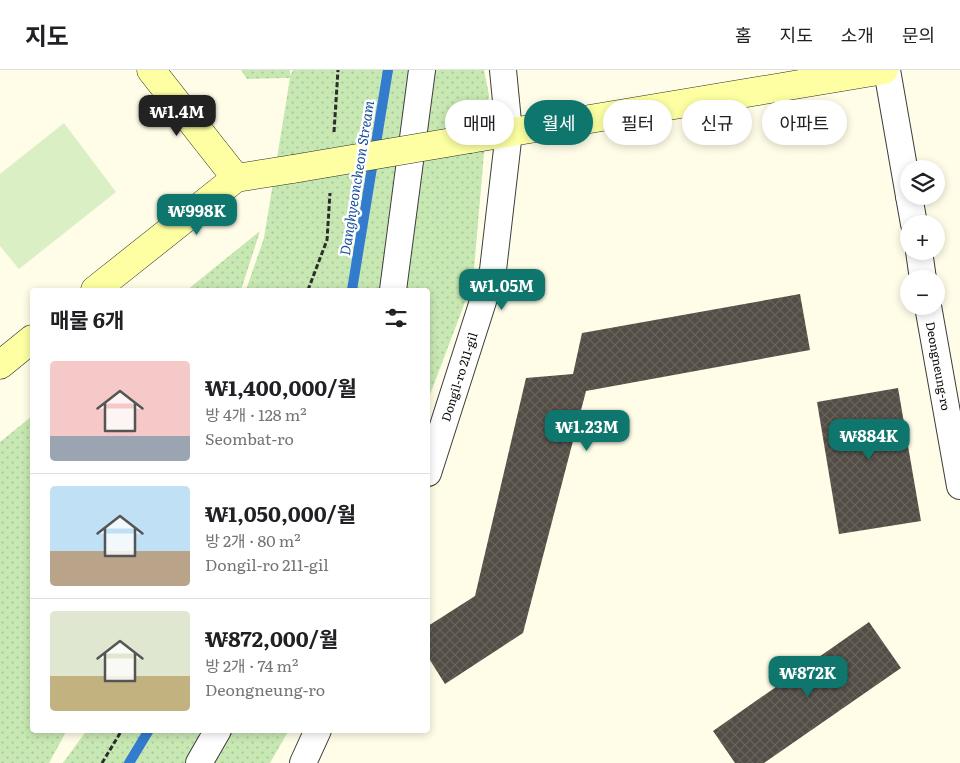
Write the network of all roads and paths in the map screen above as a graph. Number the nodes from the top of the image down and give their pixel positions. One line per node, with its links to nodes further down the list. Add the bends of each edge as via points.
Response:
1 (151, 70): 10 (main road)
2 (422, 70): 12 (street)
3 (503, 70): 5 (street, Dongil-ro 211-gil)
4 (885, 70): 6 (main road); 9 (street)
5 (506, 100)
6 (514, 131)
7 (445, 143): 10 (main road, bridge)
8 (507, 145): 16 (street, Dongil-ro 211-gil, via 493,270)
9 (902, 160)
10 (236, 178): 11 (main road)
11 (98, 288)
12 (393, 288)
13 (930, 315): 17 (street, Deongneung-ro)
14 (30, 341): 15 (main road)
15 (0, 365)
16 (430, 467)
17 (960, 486)
18 (120, 733): 21 (path)
19 (216, 733): 22 (street)
20 (317, 733): 23 (street)
21 (102, 763)
22 (199, 763)
23 (303, 763)

